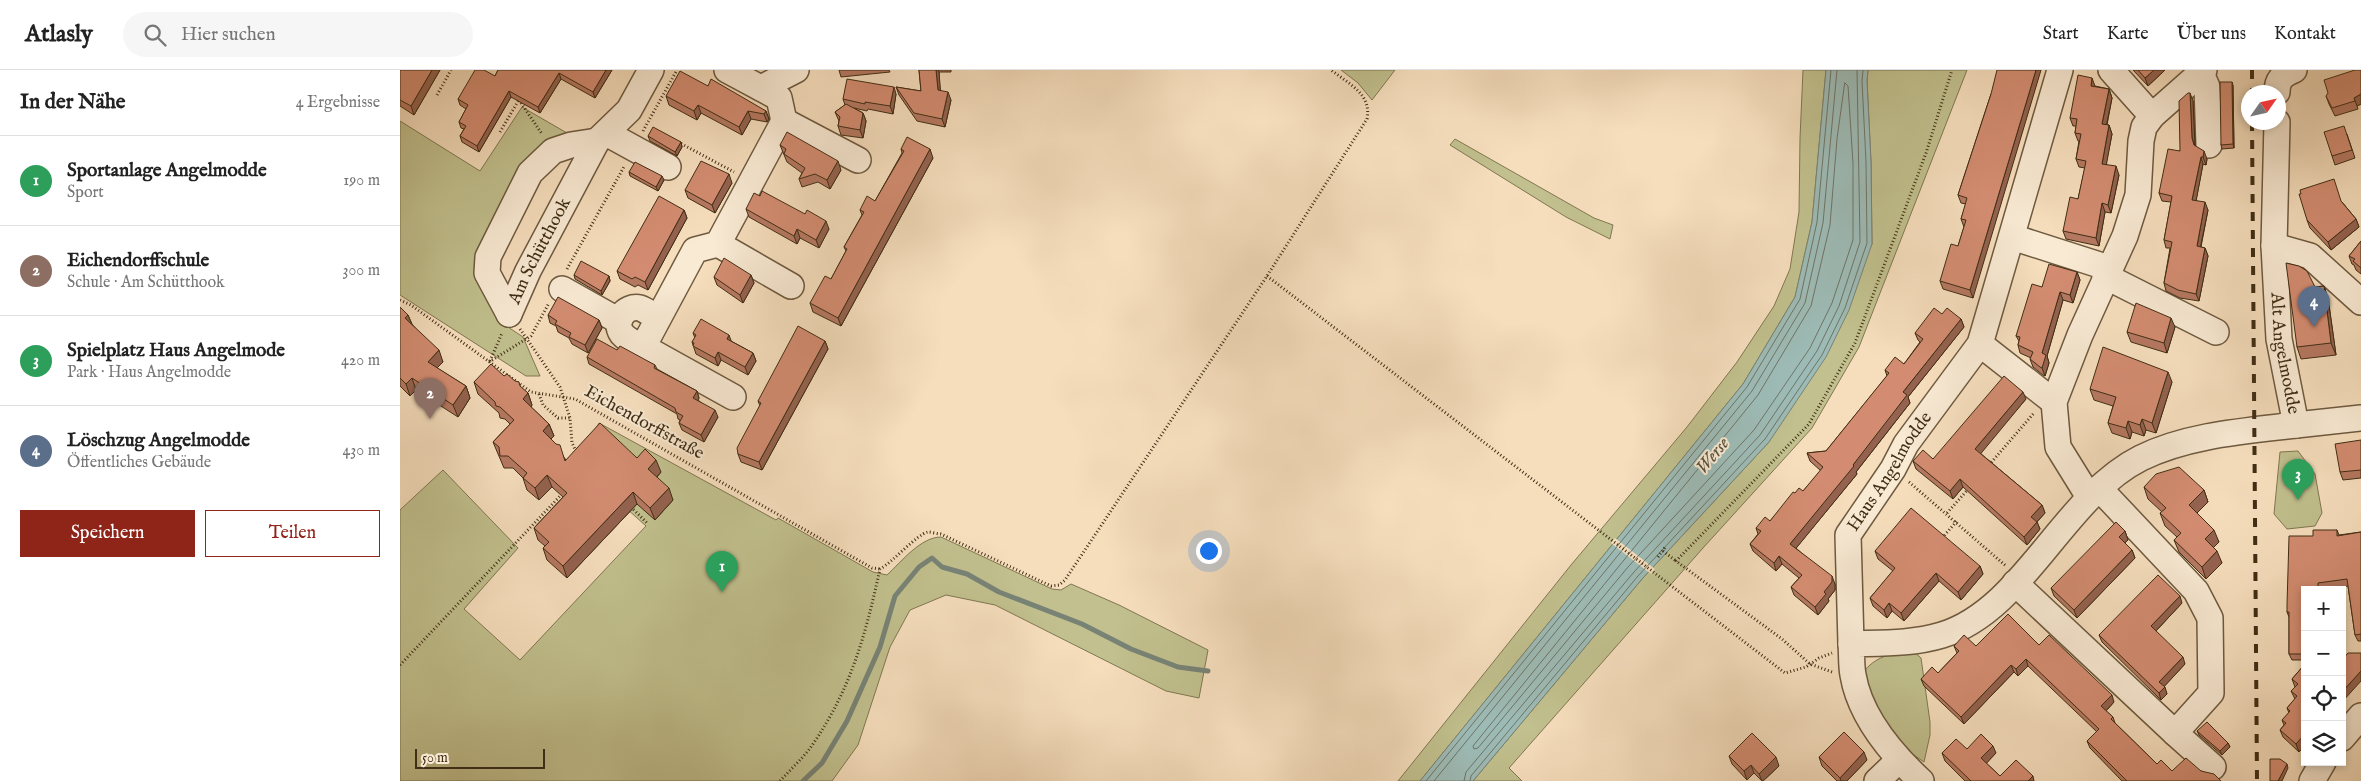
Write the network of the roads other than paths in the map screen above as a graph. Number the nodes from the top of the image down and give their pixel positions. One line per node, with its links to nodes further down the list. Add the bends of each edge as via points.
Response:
1 (651, 70): 13 (street, Am Schütthook, via 629,110)
2 (727, 70): 9 (street)
3 (796, 70): 9 (street)
4 (2060, 70): 17 (street, Haus Angelmodde)
5 (2111, 70): 10 (street)
6 (2294, 70): 8 (street, via 2285,73)
7 (2203, 72): 10 (street); 14 (street, via 2207,87)
8 (2278, 85)
9 (761, 88): 11 (street, via 779,98)
10 (2152, 116): 20 (street, via 2144,127 2141,141 2138,194 2125,236)
11 (784, 121): 15 (street); 18 (street)
12 (2277, 130): 19 (street, Alt Angelmodde)
13 (601, 137): 13 (street, Am Schütthook, via 528,271 509,314 487,273 488,256 530,174 553,151); 16 (street, via 634,148)
14 (2209, 145)
15 (858, 160)
16 (668, 167)
17 (2012, 237): 20 (street); 27 (street, Haus Angelmodde)
18 (718, 244): 21 (street); 24 (street, via 695,250)
19 (2274, 246): 23 (street, via 2310,256); 32 (street, Alt Angelmodde, via 2279,340)
20 (2107, 272): 26 (street); 30 (street)
21 (791, 286)
22 (559, 287): 25 (street)
23 (2361, 302)
24 (658, 318): 25 (street, via 634,308 624,312); 28 (street)
25 (619, 322): 28 (street, via 624,336)
26 (2216, 332)
27 (1980, 344): 30 (street); 35 (street, Haus Angelmodde, via 1906,444 1848,535)
28 (642, 347): 29 (street)
29 (733, 397)
30 (2054, 402): 33 (street, via 2058,447)
31 (2361, 418): 32 (street, Alt Angelmodde)
32 (2296, 425): 33 (street, via 2183,442 2140,458)
33 (2094, 492): 34 (street); 38 (street, via 2196,591 2210,618 2211,693)
34 (2018, 580): 35 (street, via 1988,609 1944,635 1901,643); 38 (street)
35 (1851, 644): 39 (street, Haus Angelmodde, via 1855,686 1869,717)
36 (2361, 716): 37 (street)
37 (2346, 733)
38 (2175, 734): 41 (street)
39 (1891, 751): 42 (street); 43 (street, Haus Angelmodde)
40 (2321, 766): 44 (street)
41 (2213, 768)
42 (1877, 781)
43 (1921, 781)
44 (2312, 781)

